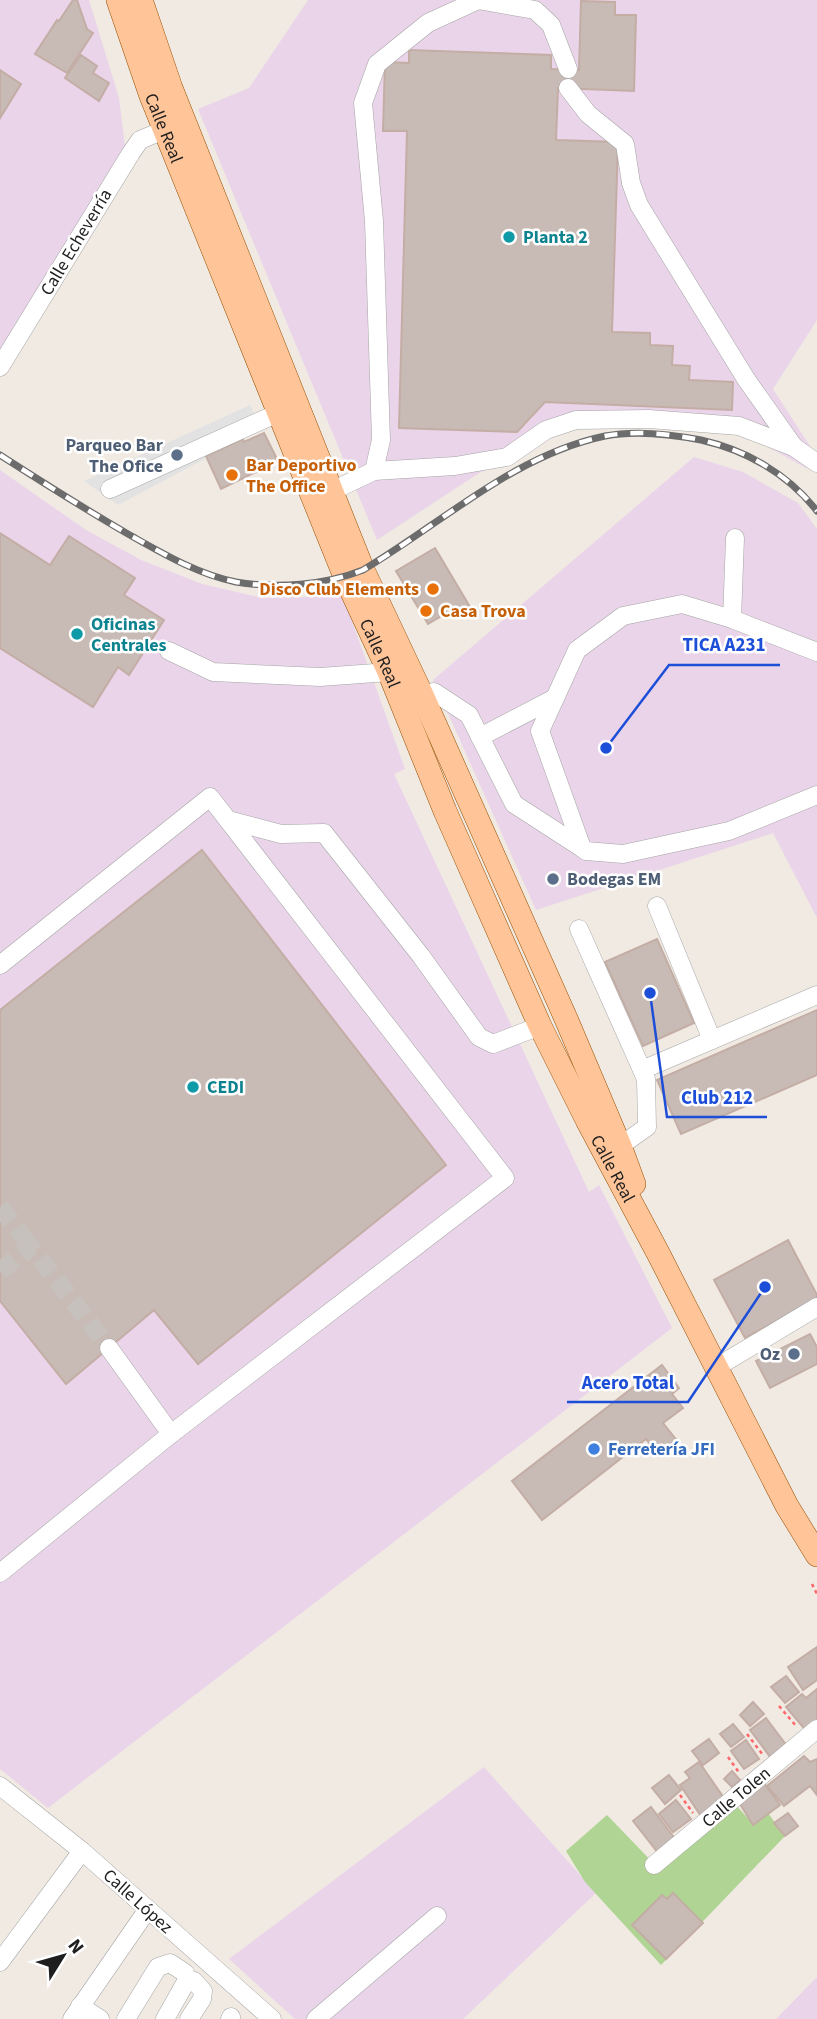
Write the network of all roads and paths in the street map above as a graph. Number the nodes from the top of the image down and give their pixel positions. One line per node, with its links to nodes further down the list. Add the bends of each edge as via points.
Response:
1 (118, 0): 6 (main road, Calle Real)
2 (141, 0): 4 (main road, Calle Real)
3 (568, 69): 11 (street, via 551,25 535,10 478,0 428,23 377,64 363,103 374,221 381,440)
4 (171, 88): 6 (main road); 8 (main road, Calle Real)
5 (568, 88): 9 (street, via 588,114 625,144 639,205 746,379)
6 (164, 130): 7 (street, Calle Echeverría, via 141,139 131,153); 8 (main road, Calle Real, via 197,180)
7 (0, 367)
8 (289, 409): 12 (street); 13 (main road, Calle Real); 18 (main road, Calle Real, via 345,577)
9 (794, 447): 10 (street); 11 (street, via 739,426 649,419 576,420 546,430 507,457 455,466)
10 (817, 463)
11 (374, 471): 13 (street)
12 (110, 489)
13 (332, 491): 19 (main road, Calle Real, via 363,570)
14 (735, 538): 15 (street)
15 (732, 619): 17 (street); 20 (street, via 682,604 623,616 577,650)
16 (169, 651): 18 (street, via 213,672 320,677)
17 (817, 652)
18 (389, 672): 30 (main road, Calle Real)
19 (422, 695): 21 (street, via 434,692 469,715); 27 (main road, Calle Real)
20 (555, 698): 21 (street); 24 (street, via 540,731)
21 (480, 737): 24 (street, via 513,804)
22 (817, 794): 24 (street, via 729,831 623,854)
23 (228, 820): 28 (street, via 210,797); 30 (street, via 281,834 324,833 485,1041 493,1044); 39 (street, via 505,1178)
24 (582, 848)
25 (657, 906): 31 (street)
26 (579, 929): 32 (street)
27 (541, 963): 30 (main road); 33 (main road, Calle Real)
28 (0, 965)
29 (817, 996): 31 (street)
30 (540, 1026): 33 (main road, via 555,1035); 35 (main road, Calle Real)
31 (712, 1040): 32 (street)
32 (642, 1070): 34 (street, via 647,1127)
33 (590, 1076): 34 (main road, Calle Real)
34 (620, 1146): 35 (main road, Calle Real)
35 (658, 1253): 38 (main road, Calle Real)
36 (817, 1307): 38 (street)
37 (109, 1348): 39 (street)
38 (715, 1368): 40 (main road, Calle Real)
39 (171, 1434): 41 (street)
40 (817, 1555)
41 (0, 1573)
42 (812, 1584): 43 (path)
43 (817, 1594)
44 (779, 1706): 45 (path)
45 (811, 1732): 54 (street, Calle Tolen)
46 (747, 1734): 48 (path)
47 (728, 1757): 49 (path)
48 (769, 1764)
49 (746, 1782)
50 (0, 1786): 53 (street, Calle López)
51 (680, 1795): 52 (path)
52 (699, 1821)
53 (82, 1851): 55 (street, Calle López); 57 (street)
54 (654, 1865)
55 (148, 1909): 59 (street); 60 (street, Calle López)
56 (437, 1916): 65 (street)
57 (0, 1962)
58 (187, 1980): 62 (street, via 185,1973 170,1963 158,1967); 63 (street); 64 (street, via 203,1991)
59 (76, 2013): 61 (street)
60 (268, 2017)
61 (100, 2019)
62 (126, 2019)
63 (164, 2019)
64 (189, 2019)
65 (316, 2019)

